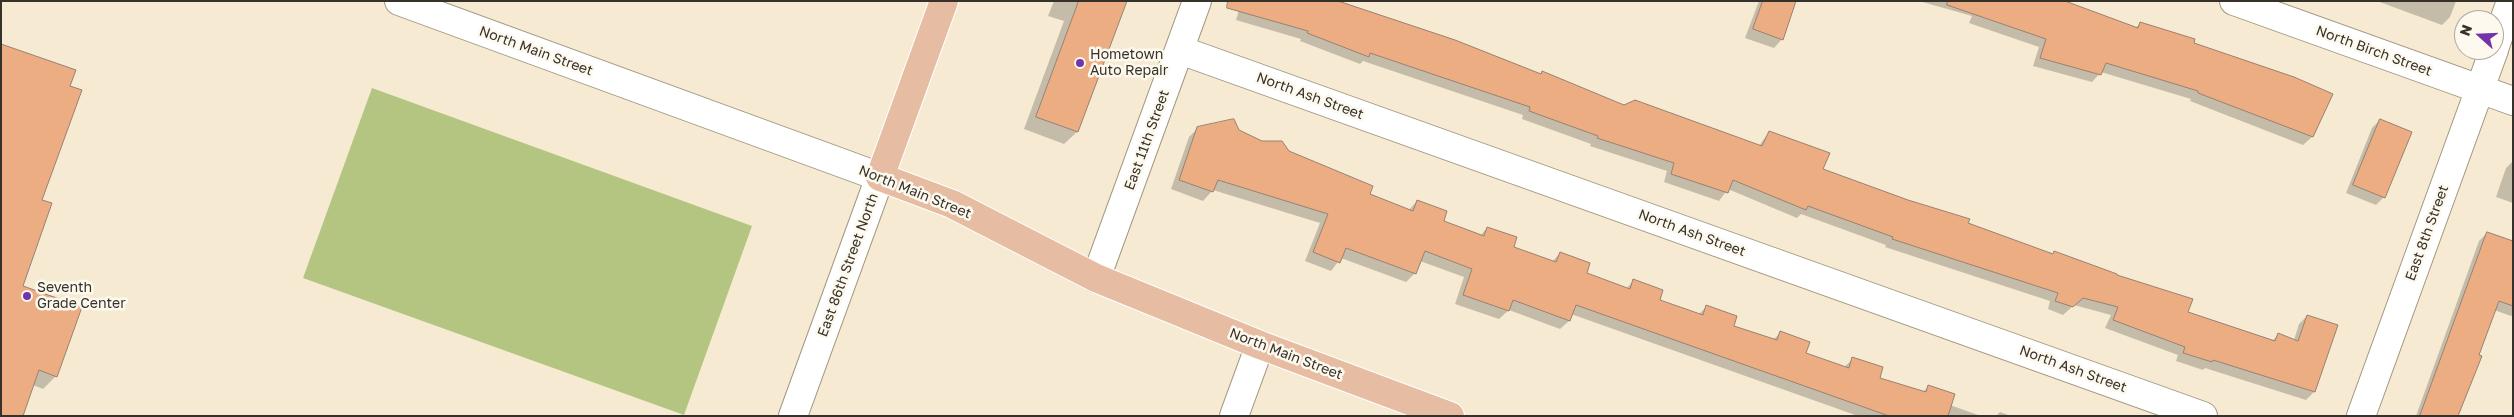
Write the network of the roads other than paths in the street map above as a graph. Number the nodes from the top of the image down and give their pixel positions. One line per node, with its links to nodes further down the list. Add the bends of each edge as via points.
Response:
1 (399, 1): 11 (street, North Main Street)
2 (944, 1): 11 (main road, East 86th Street North)
3 (1197, 1): 7 (street, East 11th Street)
4 (2234, 1): 9 (street, North Birch Street)
5 (2511, 1): 6 (street, East 8th Street)
6 (2504, 21)
7 (1180, 50): 12 (street, East 11th Street); 17 (street, North Ash Street)
8 (2490, 60): 9 (street, East 8th Street)
9 (2479, 89): 10 (street, North Birch Street); 18 (street, East 8th Street)
10 (2513, 101)
11 (880, 177): 12 (main road, North Main Street, via 952,204); 14 (street, East 86th Street North)
12 (1096, 278): 13 (main road, North Main Street)
13 (1260, 345): 15 (street); 16 (main road, North Main Street)
14 (793, 416)
15 (1234, 416)
16 (1450, 416)
17 (2203, 416)
18 (2361, 416)

